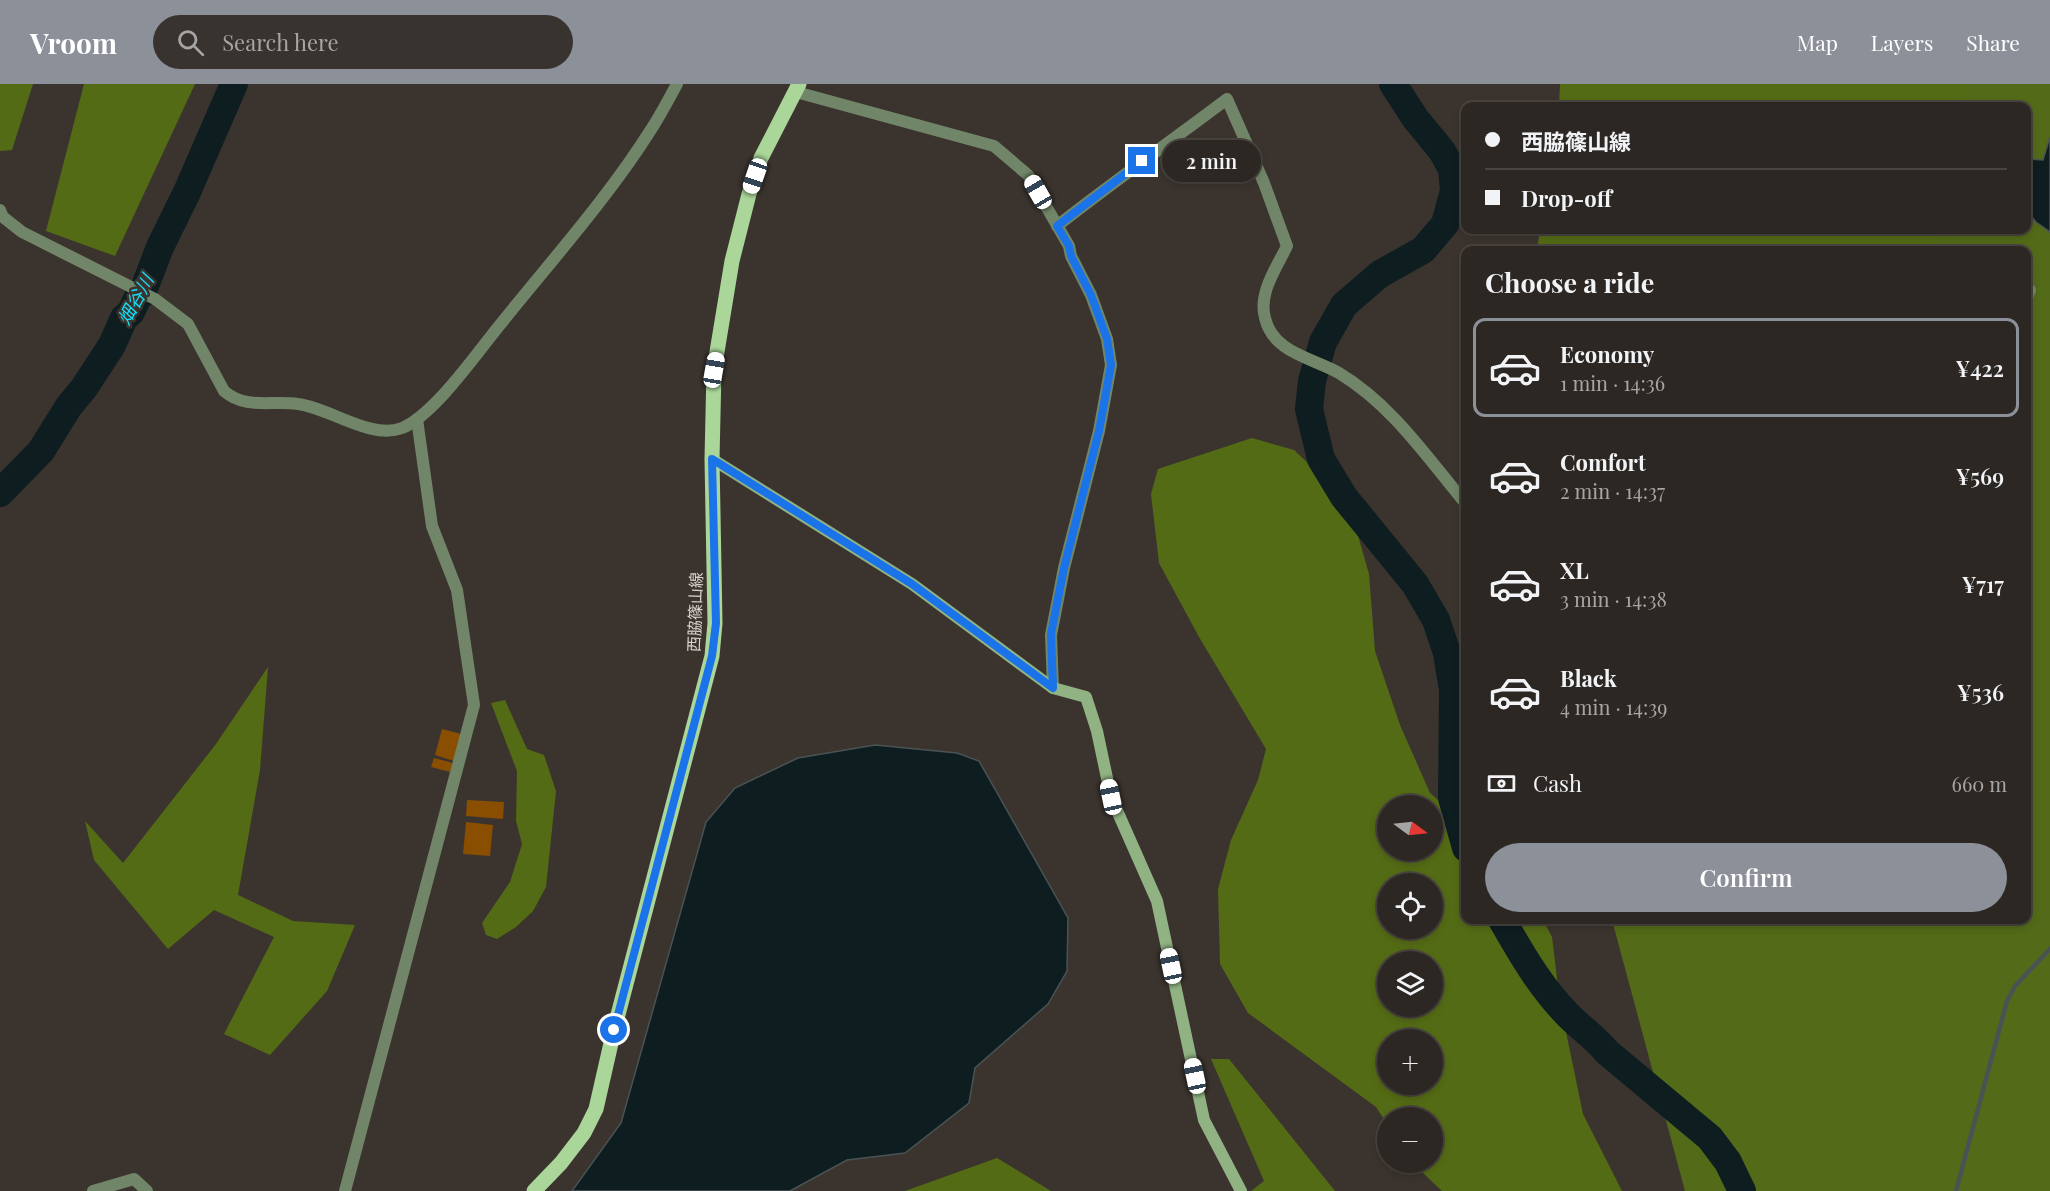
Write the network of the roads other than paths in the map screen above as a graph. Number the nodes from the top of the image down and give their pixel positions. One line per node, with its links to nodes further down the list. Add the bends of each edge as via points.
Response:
1 (677, 84): 5 (street, via 606,194 448,389)
2 (799, 84): 4 (street, via 796,92 994,146 1028,175); 6 (main road, 西脇篠山線, via 761,158 732,261 714,370)
3 (0, 210): 5 (street, via 22,232 155,299 188,324 224,391 233,398 250,404 298,404 381,432)
4 (1057, 226): 7 (street, via 1227,99 1287,246 1264,298 1264,318 1273,335 1295,355 1337,372 1371,395); 8 (street, via 1091,295 1107,339 1111,365 1051,634)
5 (417, 420): 11 (street, via 432,526 458,590 474,705)
6 (712, 459): 8 (street, via 912,584); 12 (main road, 西脇篠山線, via 716,623 712,656 596,1109 578,1140)
7 (1461, 498)
8 (1053, 688): 13 (street, via 1086,697 1111,797 1157,901 1204,1120)
9 (93, 1191): 10 (street, via 134,1179)
10 (147, 1191)
11 (345, 1191)
12 (534, 1191)
13 (1241, 1191)

